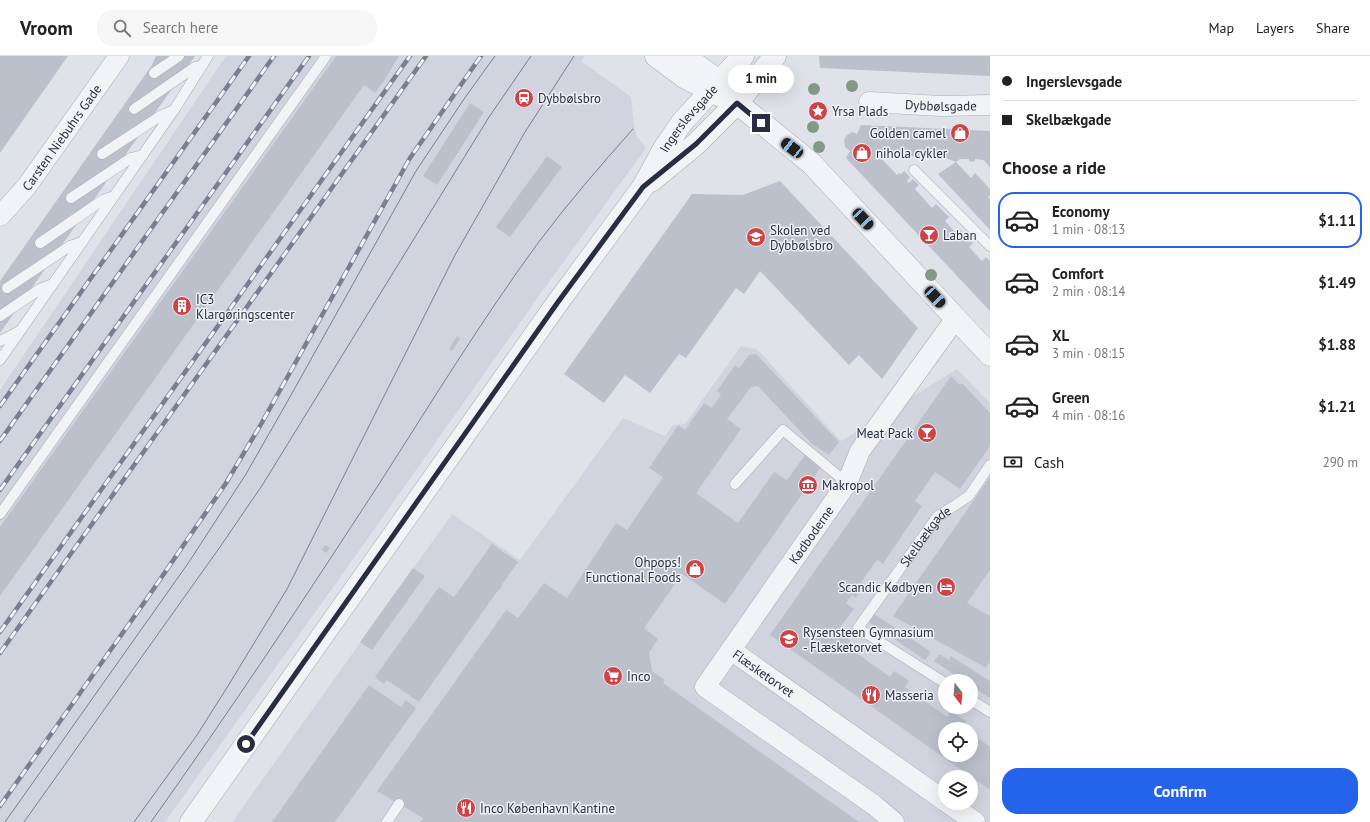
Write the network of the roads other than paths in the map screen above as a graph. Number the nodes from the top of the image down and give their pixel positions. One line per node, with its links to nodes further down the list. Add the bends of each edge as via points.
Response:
1 (119, 56): 23 (street, Carsten Niebuhrs Gade, via 27,186)
2 (179, 56): 10 (lane)
3 (208, 56): 9 (lane)
4 (326, 56): 38 (lane)
5 (656, 56): 11 (street, via 684,77)
6 (684, 56): 11 (street)
7 (743, 56): 11 (street, Ingerslevsgade)
8 (775, 56): 13 (street, Ingerslevsgade)
9 (202, 66): 15 (lane, via 195,67); 16 (lane)
10 (154, 73)
11 (715, 86): 13 (street); 20 (street, Ingerslevsgade, via 683,121)
12 (869, 102): 14 (street, Dybbølsgade, via 941,106)
13 (737, 103): 20 (street, Ingerslevsgade, via 696,144); 30 (street, via 811,163)
14 (990, 105)
15 (134, 109)
16 (174, 110): 17 (lane); 18 (lane)
17 (102, 154)
18 (143, 155): 21 (lane); 22 (lane, via 131,158)
19 (914, 170): 26 (lane)
20 (643, 187): 46 (street, Ingerslevsgade, via 558,302)
21 (114, 196): 24 (lane); 25 (lane, via 103,200)
22 (71, 198)
23 (0, 216)
24 (82, 242): 27 (lane); 28 (lane, via 70,246)
25 (40, 243)
26 (990, 246)
27 (53, 284): 29 (lane, via 40,289); 31 (lane)
28 (7, 288)
29 (0, 316)
30 (956, 318): 33 (street); 36 (street, Kødboderne, via 860,451)
31 (19, 332): 32 (lane); 34 (lane)
32 (0, 341)
33 (990, 355)
34 (0, 360)
35 (990, 465): 40 (lane, Skelbækgade, via 969,496 937,516 858,628)
36 (847, 483): 37 (lane, via 783,430); 39 (street, Kødboderne)
37 (735, 484)
38 (0, 514)
39 (731, 650): 43 (street, Flæsketorvet); 48 (street, Flæsketorvet, via 705,687 874,805)
40 (938, 679)
41 (978, 704): 42 (lane)
42 (990, 712)
43 (938, 796)
44 (399, 804): 47 (lane)
45 (958, 810): 49 (street)
46 (191, 822)
47 (387, 822)
48 (894, 822)
49 (975, 822)

